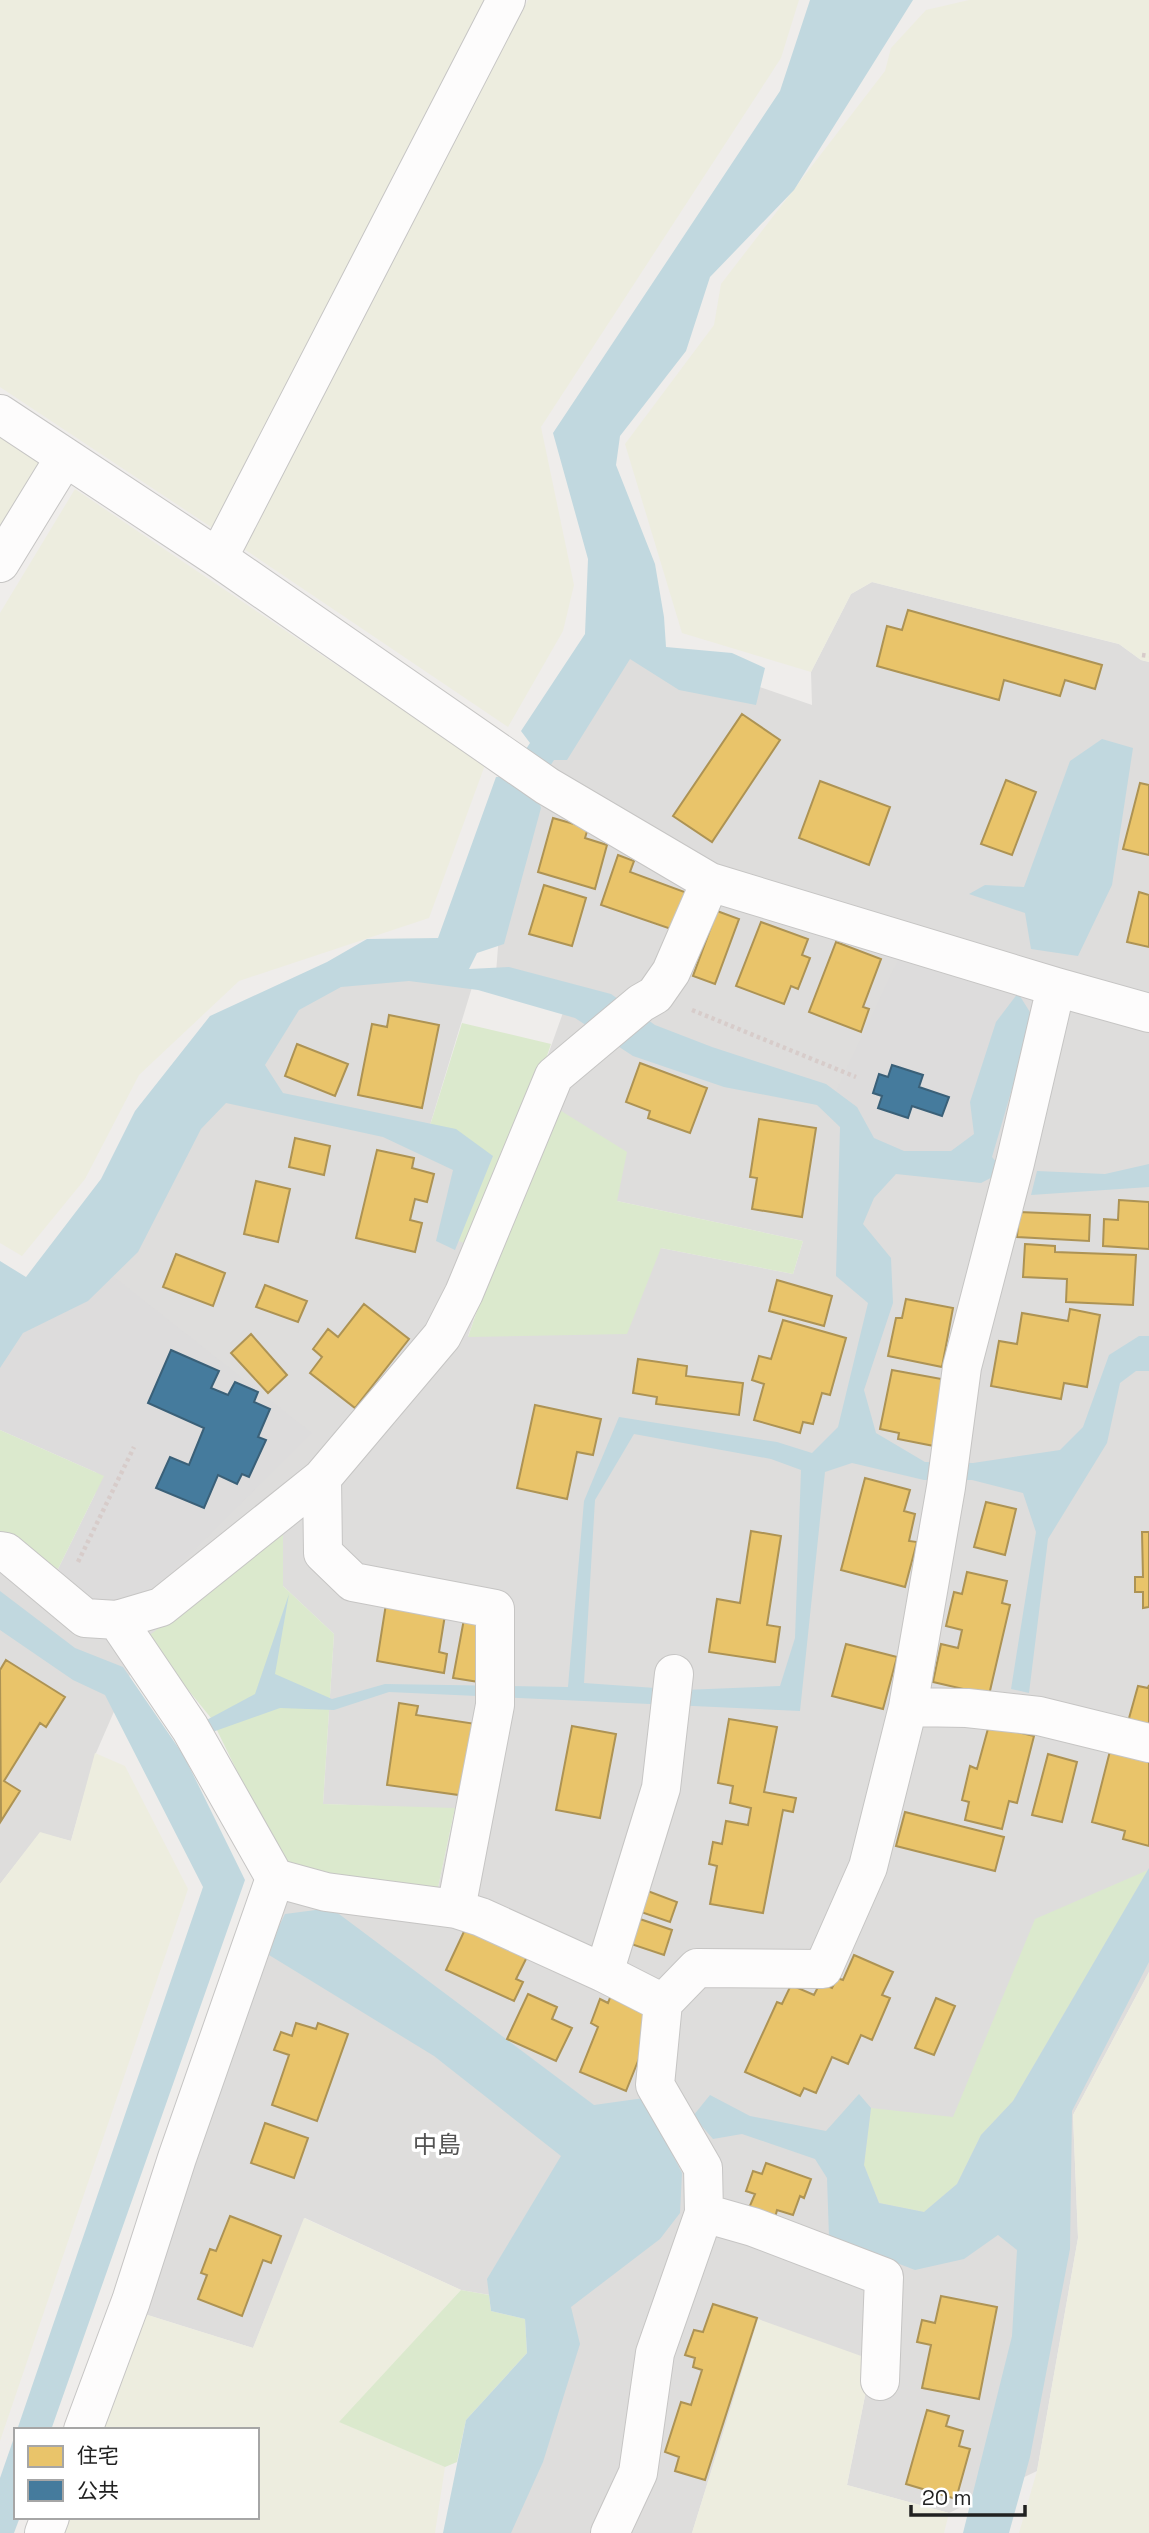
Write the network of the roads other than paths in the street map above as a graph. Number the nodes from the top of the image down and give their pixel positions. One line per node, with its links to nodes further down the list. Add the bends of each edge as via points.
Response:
1 (506, 0): 4 (street)
2 (0, 414): 3 (street)
3 (65, 457): 4 (street); 5 (street)
4 (218, 558): 6 (street, via 507,760)
5 (0, 563)
6 (710, 882): 7 (street); 9 (street, via 671,972 648,999 554,1076 442,1336)
7 (1056, 987): 8 (street); 13 (street, via 962,1367)
8 (1149, 1013)
9 (322, 1478): 11 (street, via 160,1607); 16 (street, via 323,1553 353,1582 495,1609 495,1690)
10 (0, 1551): 11 (street, via 85,1618)
11 (117, 1620): 15 (street, via 190,1728)
12 (674, 1674): 17 (street, via 661,1788)
13 (908, 1707): 14 (street, via 1039,1716); 18 (street, via 868,1867 823,1969 697,1968)
14 (1149, 1743)
15 (275, 1878): 16 (street, via 326,1892); 21 (street)
16 (456, 1909): 17 (street)
17 (604, 1973): 18 (street)
18 (663, 2003): 19 (street, via 655,2085 703,2168)
19 (704, 2214): 20 (street, via 753,2227 884,2277); 22 (street, via 655,2353 638,2473)
20 (880, 2381)
21 (84, 2428)
22 (610, 2533)

